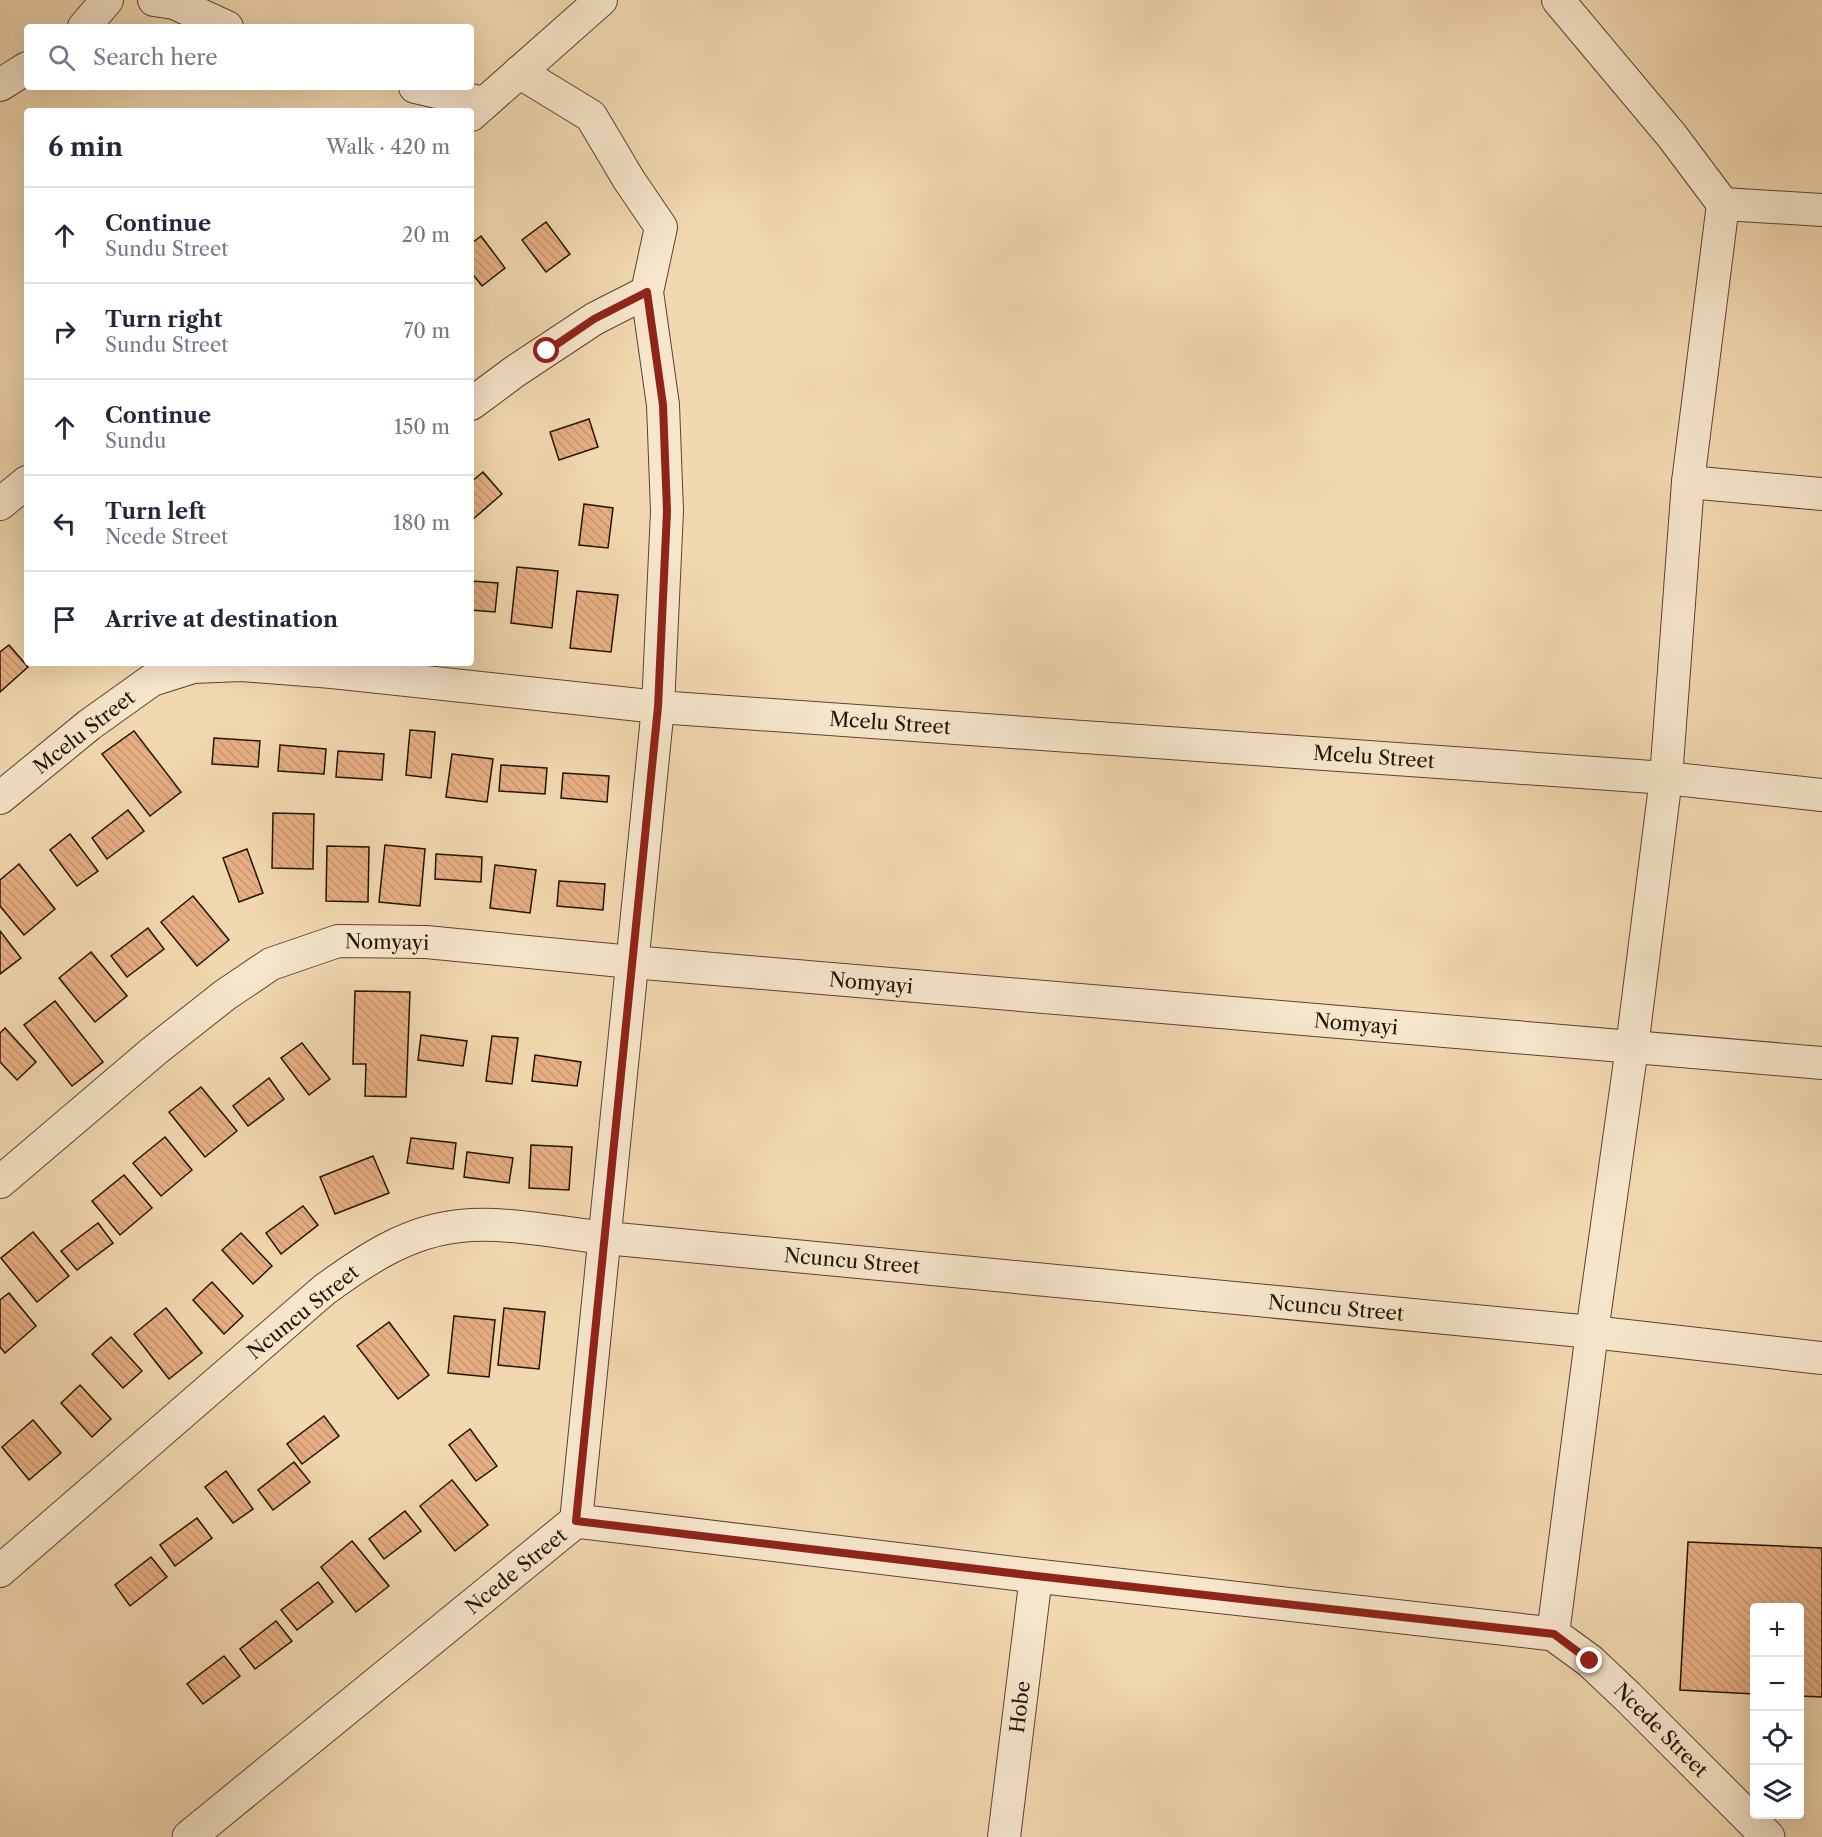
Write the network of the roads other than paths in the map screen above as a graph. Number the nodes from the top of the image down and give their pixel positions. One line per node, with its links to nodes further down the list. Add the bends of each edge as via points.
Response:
1 (107, 0): 5 (street)
2 (601, 0): 8 (street)
3 (1558, 0): 12 (street, via 1672,136)
4 (168, 1): 6 (street)
5 (87, 24)
6 (220, 24)
7 (24, 70): 9 (street)
8 (519, 72): 11 (street); 14 (street, via 591,116 661,227)
9 (0, 85)
10 (424, 90): 11 (street)
11 (478, 109)
12 (1723, 204): 13 (street); 16 (street)
13 (1822, 210)
14 (647, 292): 15 (street, via 594,319); 21 (street, via 663,405 667,500)
15 (474, 402)
16 (1688, 482): 18 (street); 22 (street)
17 (24, 484): 19 (street)
18 (1822, 494)
19 (0, 504)
20 (333, 668): 21 (street, Mcelu Street); 24 (street, Mcelu Street, via 193,667 152,680 89,725)
21 (658, 707): 22 (street, Mcelu Street); 25 (street)
22 (1666, 778): 23 (street, Mcelu Street); 26 (street)
23 (1822, 795)
24 (0, 798)
25 (632, 962): 26 (street, Nomyayi); 28 (street, Nomyayi, via 426,942 338,941 283,960 225,995); 29 (street)
26 (1632, 1047): 27 (street, Nomyayi); 30 (street)
27 (1822, 1063)
28 (0, 1182)
29 (606, 1238): 30 (street, Ncuncu Street); 32 (street); 33 (street, Ncuncu Street, via 505,1226 460,1226 426,1233 387,1248 324,1290)
30 (1592, 1332): 31 (street, Ncuncu Street); 35 (street)
31 (1822, 1358)
32 (576, 1521): 34 (street, Ncede Street); 36 (street, Ncede Street)
33 (0, 1571)
34 (1036, 1576): 35 (street, Ncede Street); 37 (street, Hobe)
35 (1554, 1634): 38 (street, Ncede Street, via 1627,1696)
36 (189, 1837)
37 (1004, 1837)
38 (1768, 1837)

